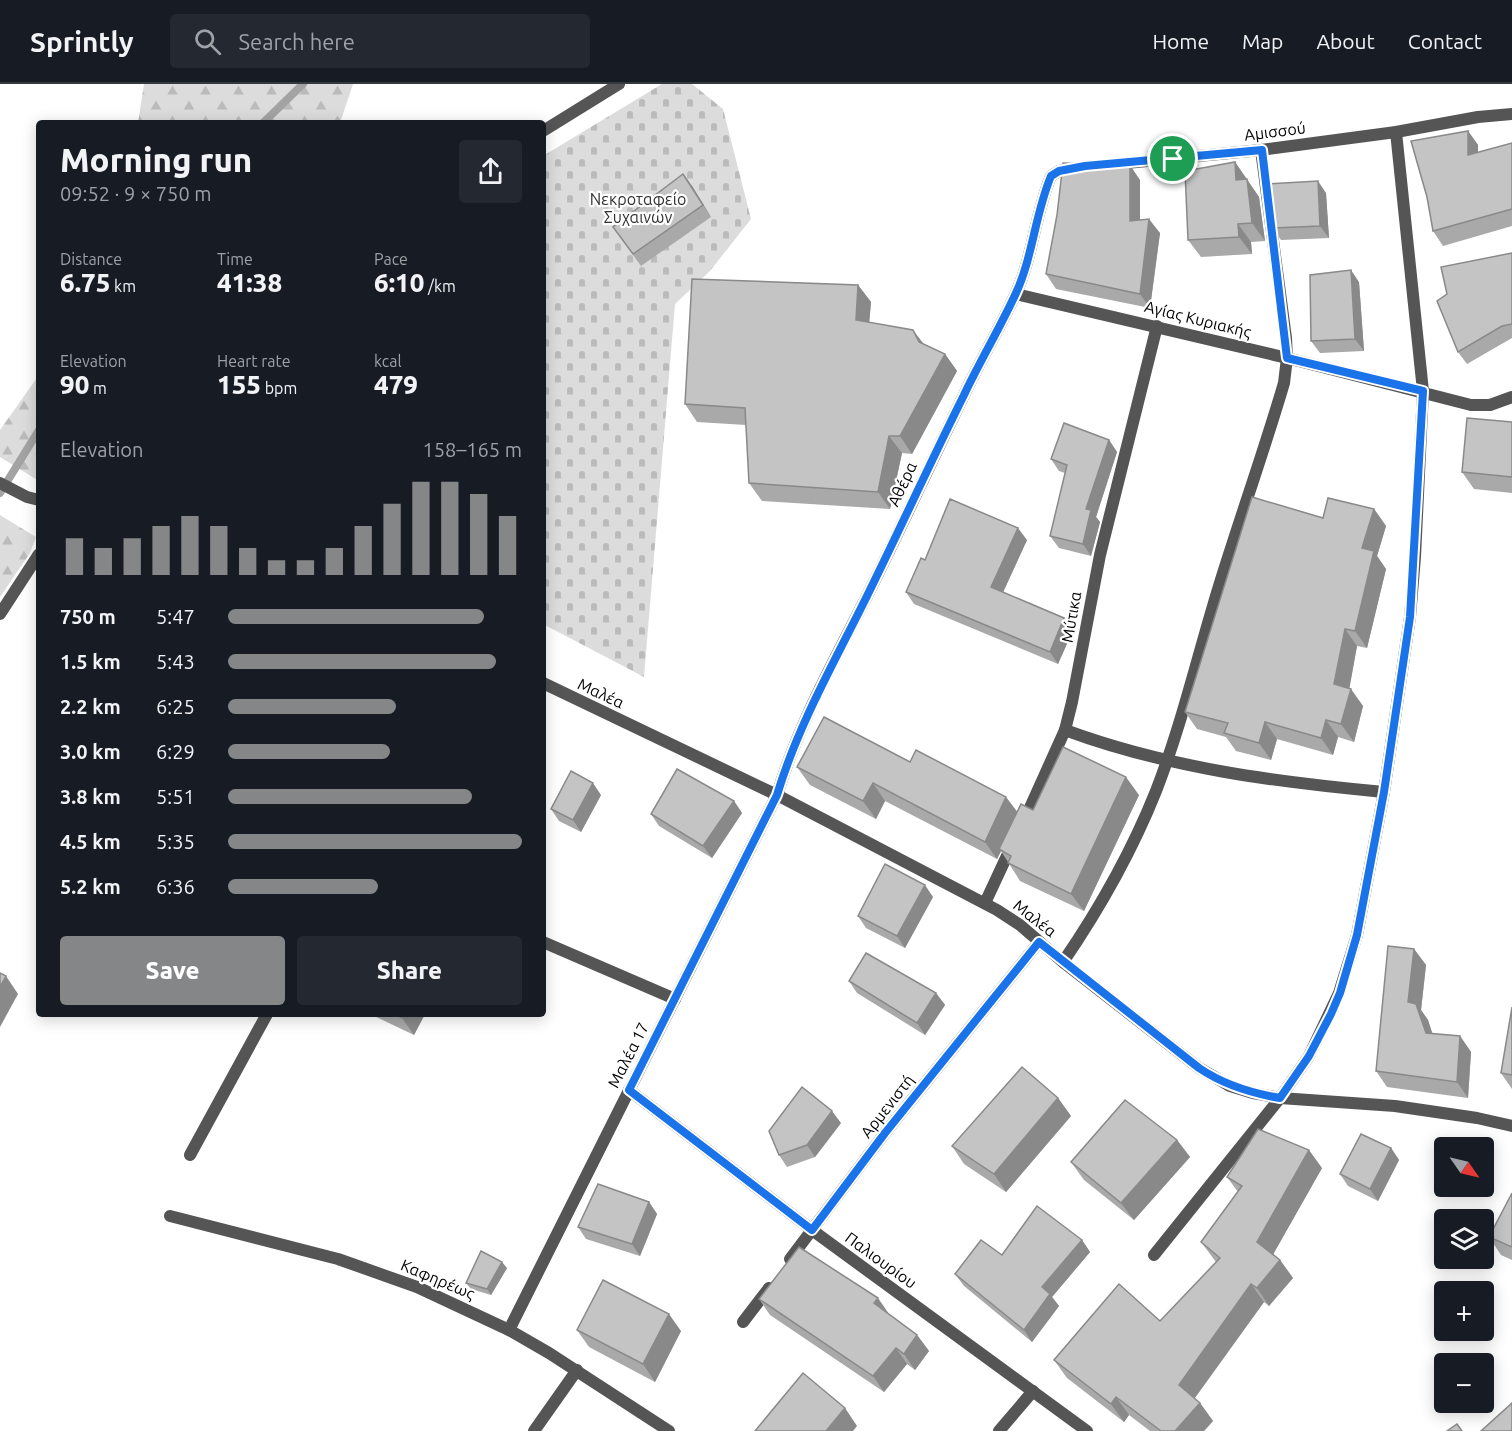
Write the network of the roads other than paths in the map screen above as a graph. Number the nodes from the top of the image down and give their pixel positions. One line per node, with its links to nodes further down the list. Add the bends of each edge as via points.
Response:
1 (620, 84): 3 (street)
2 (1512, 114): 4 (street, Αμισσού)
3 (546, 129)
4 (1396, 132): 5 (street, Αμισσού); 10 (street)
5 (1262, 150): 6 (street, Αμισσού, via 1085,166 1059,171); 9 (street)
6 (1047, 184): 7 (street, Αθέρα, via 1029,259)
7 (1016, 294): 8 (street, Αγίας Κυριακής); 20 (street, Αθέρα, via 824,681 789,756)
8 (1157, 326): 9 (street, Αγίας Κυριακής); 17 (street, Μύτικα, via 1100,555)
9 (1287, 358): 10 (street, Αγίας Κυριακής); 18 (street, via 1282,390)
10 (1423, 391): 11 (street, Αγίας Κυριακής, via 1485,406); 19 (street, via 1410,617)
11 (1512, 397)
12 (0, 483): 13 (street)
13 (36, 499)
14 (36, 559): 15 (street)
15 (0, 614)
16 (546, 684): 20 (street, Μαλέα)
17 (1065, 730): 18 (street); 21 (street, Μύτικα)
18 (1167, 760): 19 (street, via 1279,781); 24 (street, via 1123,863)
19 (1384, 792): 28 (street, via 1357,935 1340,993 1309,1056)
20 (777, 795): 21 (street, Μαλέα); 25 (street, Μαλέα 17)
21 (985, 903): 22 (street, Μαλέα)
22 (1039, 942): 24 (street, Μαλέα); 32 (street, Αρμενιστή)
23 (546, 943): 25 (street)
24 (1063, 962): 28 (street, Μαλέα, via 1216,1080)
25 (675, 999): 27 (street, Μαλέα 17)
26 (265, 1017): 30 (street)
27 (629, 1090): 32 (street, Παλιουρίου); 35 (street, Μαλέα 17)
28 (1280, 1098): 29 (street, Μαλέα, via 1395,1106); 33 (street)
29 (1512, 1126)
30 (190, 1155)
31 (170, 1216): 35 (street, Καφηρέως, via 367,1268 435,1294)
32 (812, 1230): 34 (street, Αρμενιστή); 37 (street, Παλιουρίου)
33 (1154, 1255)
34 (743, 1322)
35 (509, 1330): 36 (street, Καφηρέως)
36 (577, 1370): 38 (street); 39 (street, Καφηρέως)
37 (1033, 1391): 40 (street); 41 (street, Παλιουρίου)
38 (534, 1431)
39 (669, 1431)
40 (999, 1431)
41 (1087, 1431)

